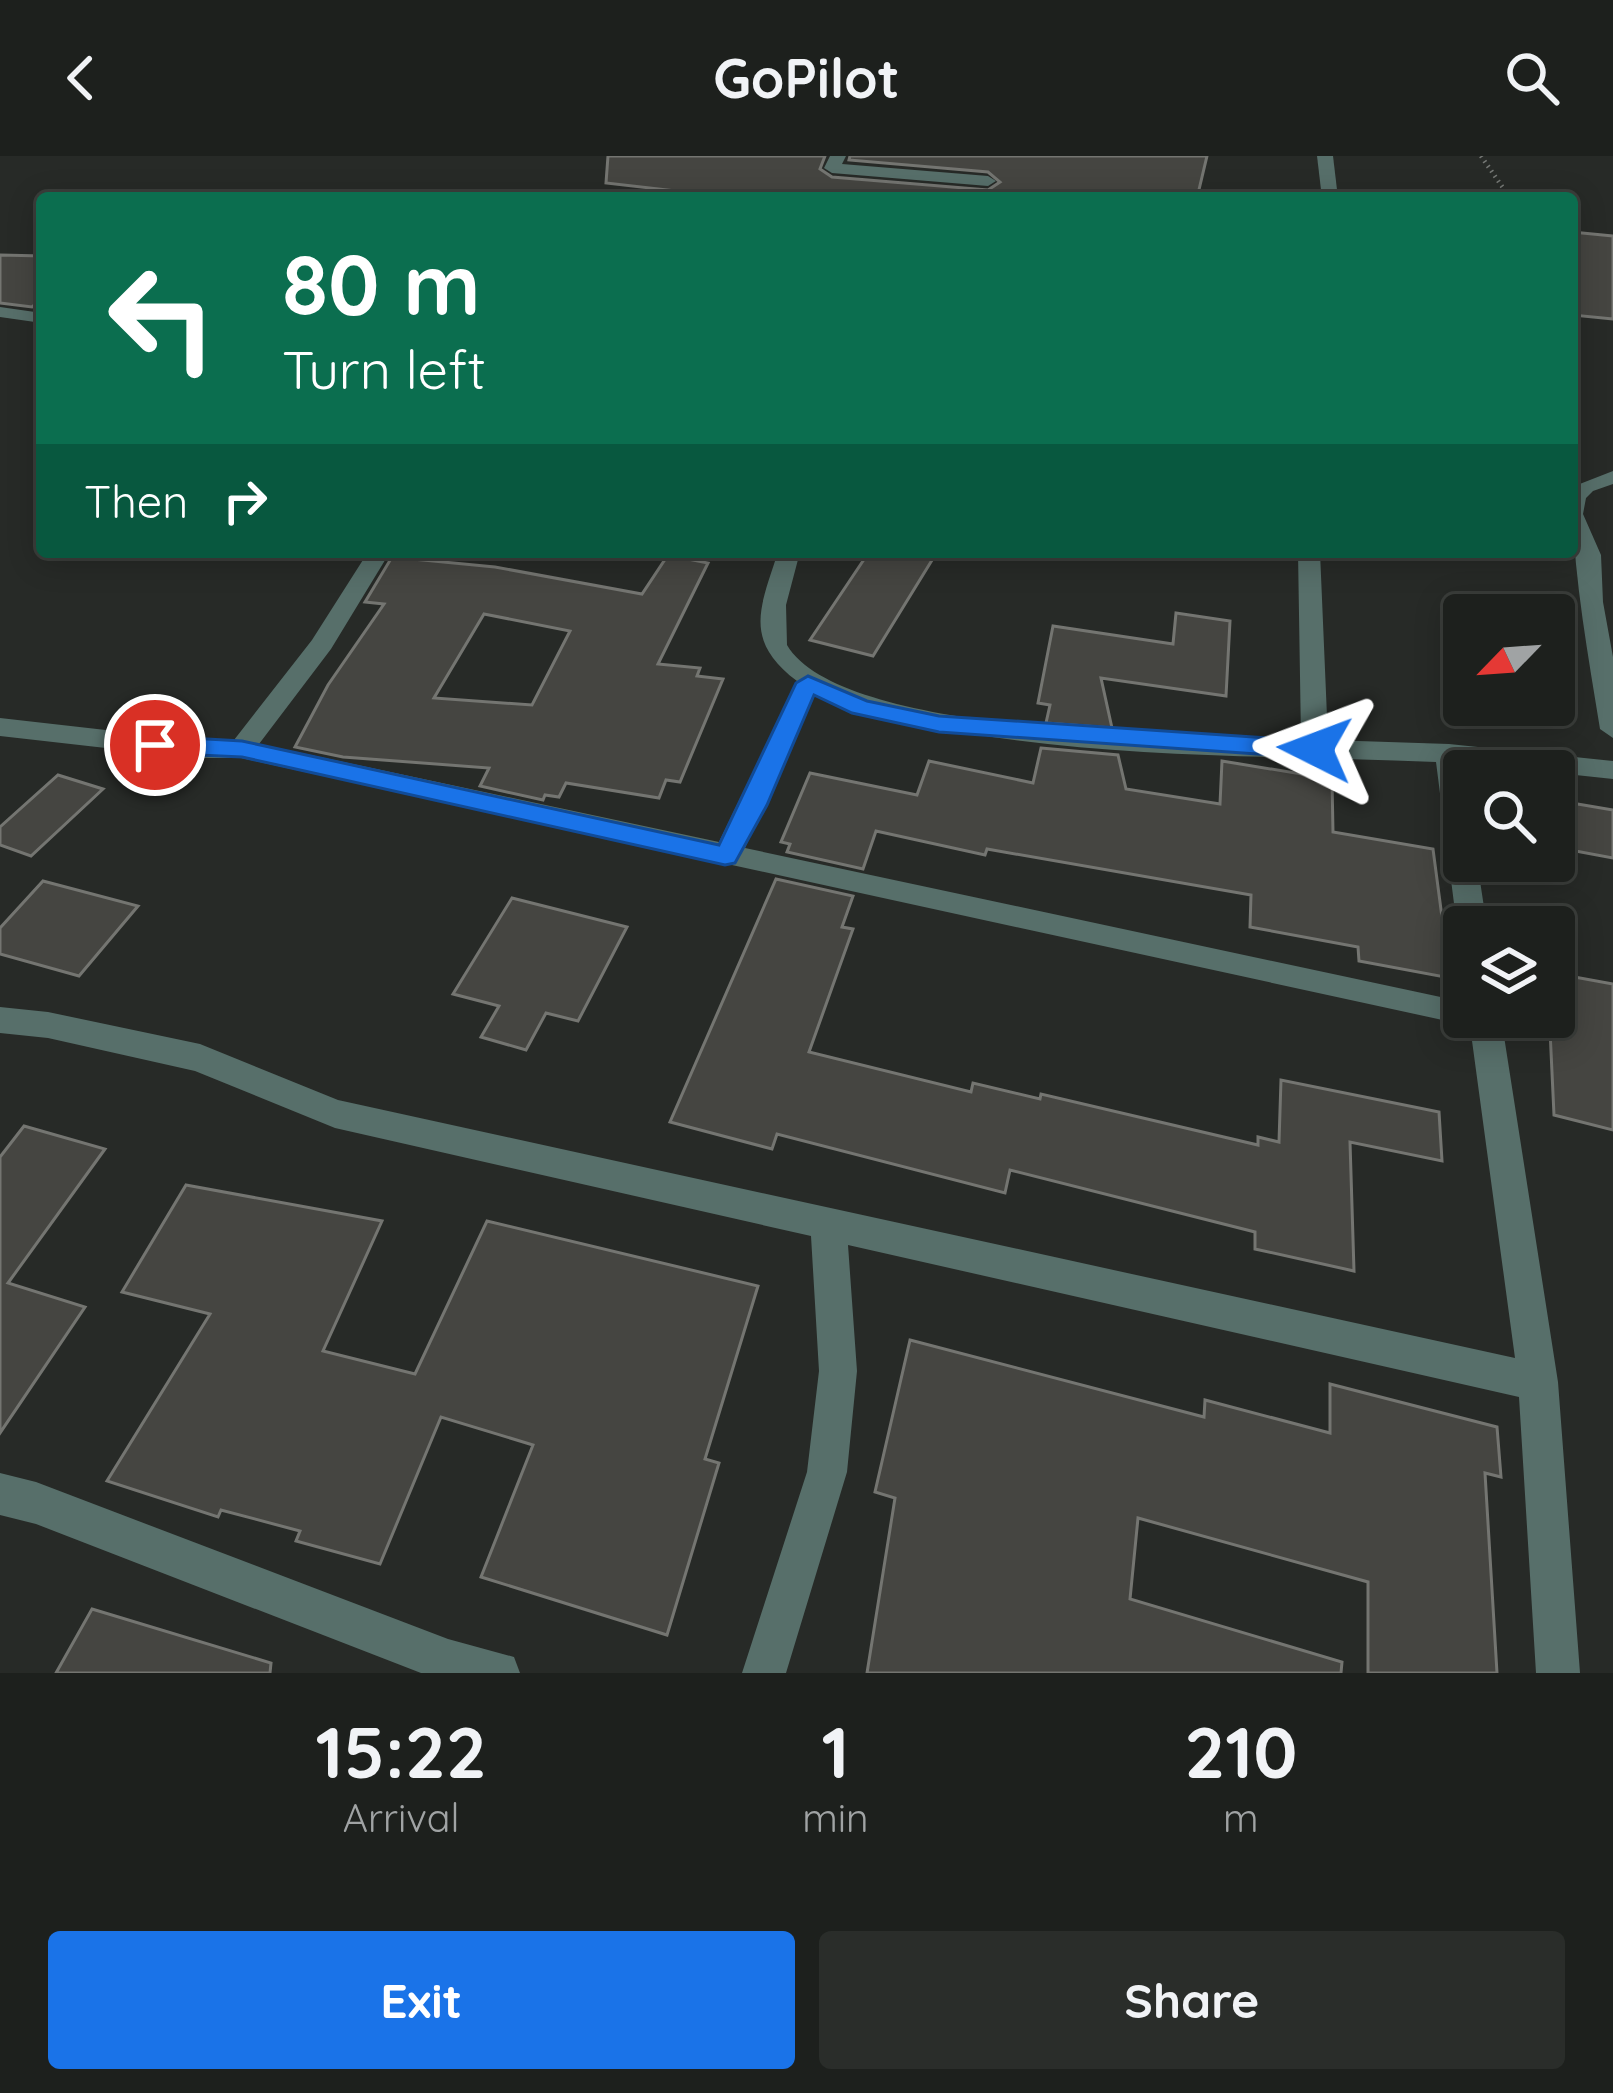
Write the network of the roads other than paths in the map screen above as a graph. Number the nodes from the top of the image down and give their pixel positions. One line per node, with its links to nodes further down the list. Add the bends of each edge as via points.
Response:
1 (838, 156): 3 (street, via 832,168 991,174)
2 (1325, 156): 4 (street)
3 (984, 192)
4 (1329, 192)
5 (0, 312): 6 (street)
6 (36, 317)
7 (1613, 477): 8 (street)
8 (1578, 493)
9 (1578, 528): 15 (street, via 1590,555)
10 (376, 558): 16 (street)
11 (787, 558): 13 (street, via 772,643)
12 (1309, 558): 17 (street)
13 (808, 683): 17 (street, via 860,707 939,724); 21 (street)
14 (0, 727): 16 (street)
15 (1613, 729)
16 (242, 749): 21 (street)
17 (1315, 749): 18 (street)
18 (1443, 753)
19 (1575, 766): 20 (street)
20 (1613, 770)
21 (725, 856): 22 (street)
22 (1443, 1010)
23 (0, 1020): 25 (street, via 200,1058 335,1114)
24 (1481, 1038): 26 (street)
25 (828, 1221): 26 (street); 29 (street, via 838,1371 827,1472)
26 (1538, 1382): 30 (street)
27 (0, 1494): 28 (street)
28 (498, 1673)
29 (764, 1673)
30 (1558, 1673)

